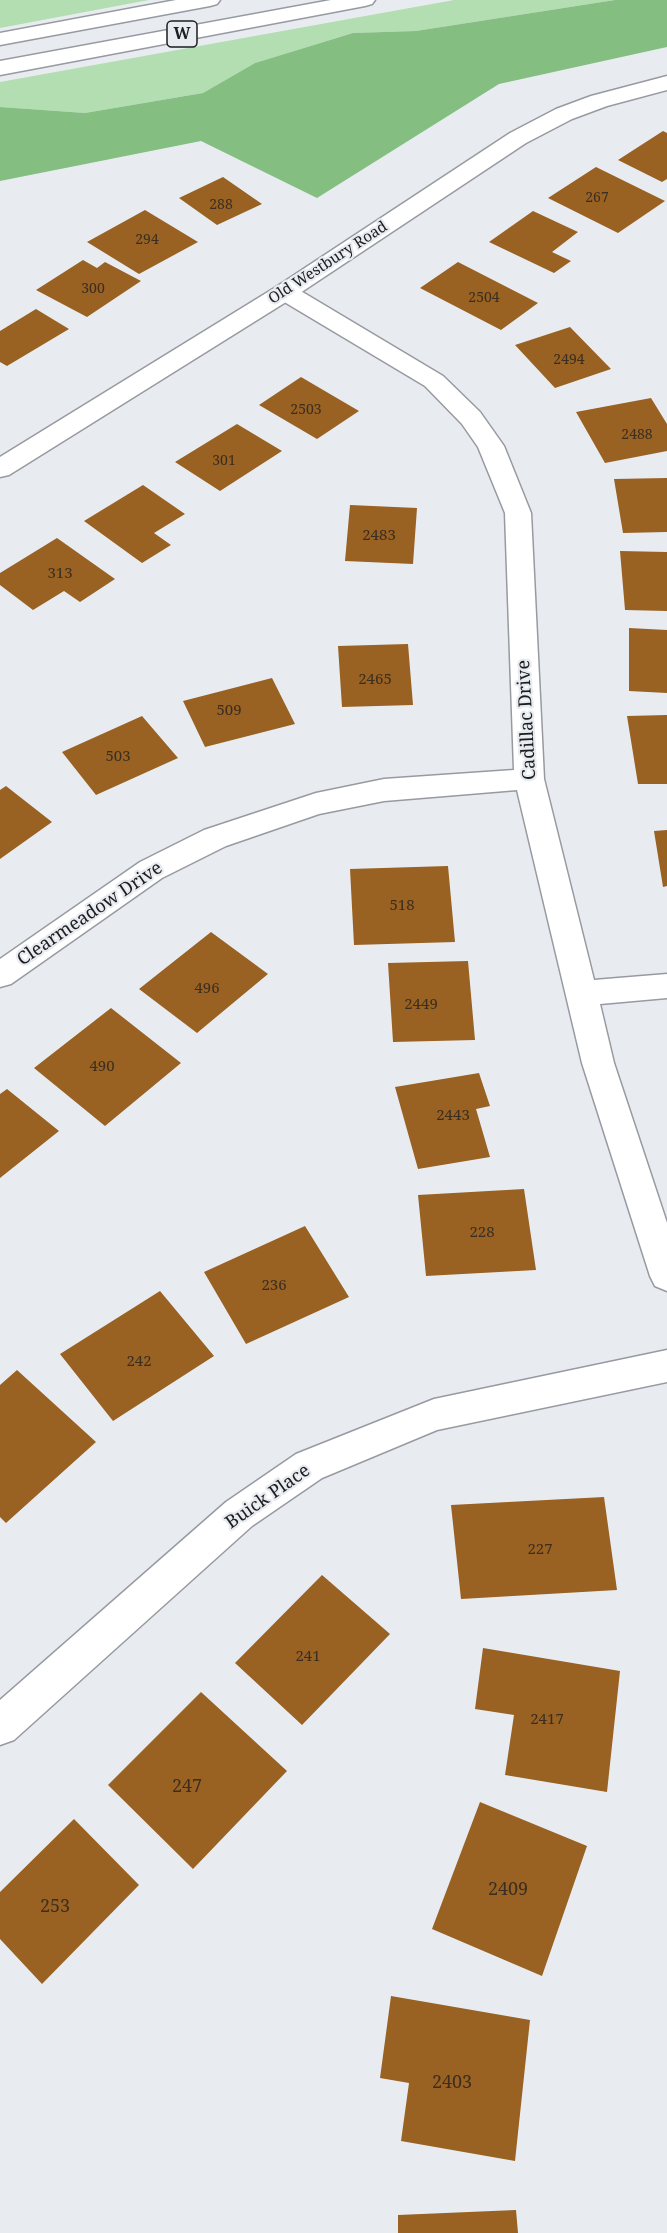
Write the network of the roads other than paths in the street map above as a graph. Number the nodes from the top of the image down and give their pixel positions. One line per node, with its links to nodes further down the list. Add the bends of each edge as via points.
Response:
1 (210, 0): 3 (main road, W)
2 (365, 0): 4 (main road, W)
3 (0, 39)
4 (0, 68)
5 (667, 83): 6 (main road, Old Westbury Road, via 573,111 518,138)
6 (285, 292): 7 (main road, Old Westbury Road); 8 (main road, Cadillac Drive, via 434,381 471,418 491,446 518,513)
7 (0, 469)
8 (529, 779): 9 (main road, Clearmeadow Drive, via 384,790 316,804 215,838 151,870); 11 (main road, Cadillac Drive)
9 (0, 975)
10 (667, 986): 11 (main road)
11 (582, 993): 12 (main road, Cadillac Drive, via 598,1063)
12 (667, 1276)
13 (667, 1366): 14 (main road, Buick Place, via 434,1415 309,1466 239,1514)
14 (0, 1726)

